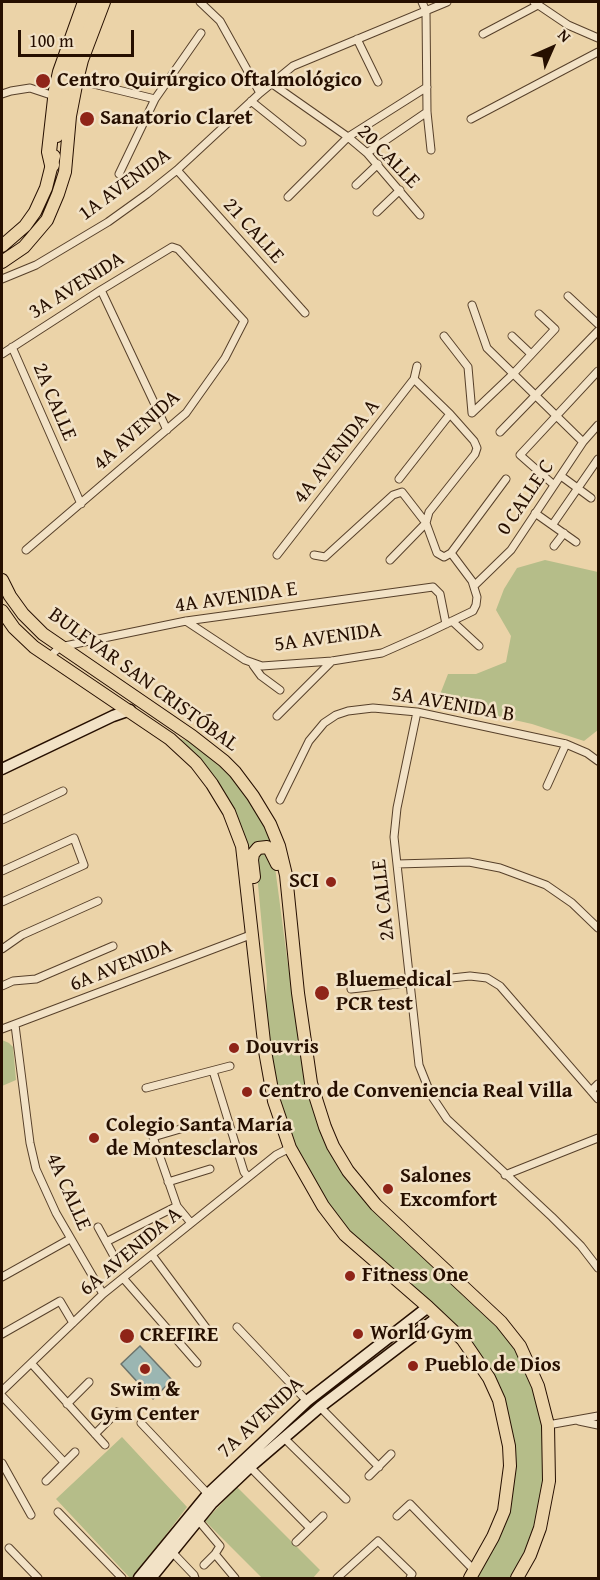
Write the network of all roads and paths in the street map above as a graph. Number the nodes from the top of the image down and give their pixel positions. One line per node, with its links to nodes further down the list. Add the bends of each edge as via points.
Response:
1 (85, 2): 20 (highway)
2 (94, 2): 30 (main road, via 69,75)
3 (104, 2): 14 (main road)
4 (200, 2): 18 (street, via 220,21)
5 (422, 2): 8 (street)
6 (447, 2): 8 (street, 1A AVENIDA)
7 (536, 3): 10 (street); 11 (street, via 568,25)
8 (426, 11): 12 (street, 1A AVENIDA); 17 (street)
9 (201, 33): 21 (street)
10 (483, 34)
11 (598, 38)
12 (357, 39): 15 (street); 16 (street, 1A AVENIDA, via 293,66)
13 (598, 52): 24 (street)
14 (77, 80): 21 (street); 39 (main road, via 58,194 47,220 24,247)
15 (378, 82)
16 (271, 83): 18 (street, 1A AVENIDA); 25 (street, 20 CALLE)
17 (427, 87): 23 (street); 25 (street)
18 (260, 93): 22 (street, 1A AVENIDA)
19 (2, 94): 20 (street, via 30,88)
20 (54, 96): 30 (highway, via 49,152)
21 (155, 99): 32 (street)
22 (251, 101): 26 (street); 31 (street, 1A AVENIDA)
23 (427, 112): 27 (street); 28 (street)
24 (471, 119)
25 (348, 137): 28 (street, 20 CALLE); 35 (street)
26 (302, 142)
27 (431, 150)
28 (367, 153): 29 (street, 20 CALLE)
29 (378, 164): 33 (street); 34 (street, 20 CALLE)
30 (52, 165): 38 (main road, via 35,212)
31 (177, 170): 40 (street, 1A AVENIDA, via 108,222 36,265); 44 (street, 21 CALLE)
32 (119, 174)
33 (356, 185)
34 (400, 190): 36 (street); 37 (street, 20 CALLE)
35 (288, 198)
36 (377, 212)
37 (420, 215)
38 (2, 246)
39 (2, 262)
40 (2, 279)
41 (100, 290): 46 (street, 3A AVENIDA, via 172,247); 51 (street, 3A AVENIDA); 62 (street)
42 (568, 296): 47 (street)
43 (472, 305): 56 (street, via 487,348)
44 (305, 313)
45 (539, 314): 53 (street, via 555,329)
46 (241, 317): 62 (street, 4A AVENIDA, via 243,325 225,358 186,413)
47 (598, 324)
48 (598, 331): 58 (street)
49 (444, 336): 56 (street, via 468,367 472,413)
50 (512, 336): 53 (street)
51 (12, 347): 52 (street, 3A AVENIDA); 72 (street, 2A CALLE)
52 (2, 354)
53 (531, 354): 56 (street)
54 (417, 366): 57 (street, 4A AVENIDA A)
55 (598, 371): 60 (street)
56 (513, 374): 58 (street)
57 (414, 379): 59 (street); 81 (street, 4A AVENIDA A)
58 (537, 396): 60 (street); 63 (street)
59 (450, 414): 67 (street); 74 (street, via 477,448 429,512)
60 (557, 416): 64 (street); 69 (street, via 520,455)
61 (598, 425): 64 (street, 0 CALLE C)
62 (167, 430): 72 (street, 4A AVENIDA)
63 (500, 432)
64 (583, 442): 66 (street, 0 CALLE C)
65 (598, 459): 70 (street)
66 (561, 476): 69 (street, 0 CALLE C); 70 (street)
67 (399, 479)
68 (506, 479): 80 (street)
69 (554, 485): 73 (street, 0 CALLE C)
70 (578, 488): 71 (street); 75 (street)
71 (591, 498)
72 (81, 504): 79 (street, 4A AVENIDA)
73 (535, 513): 75 (street); 85 (street, 0 CALLE C, via 511,550)
74 (426, 523): 80 (street, via 436,553 444,557); 82 (street, via 402,492 393,495 325,557); 83 (street)
75 (553, 524): 76 (street)
76 (564, 533): 77 (street); 78 (street)
77 (576, 542)
78 (554, 546)
79 (26, 550)
80 (451, 553): 85 (street)
81 (278, 555)
82 (314, 555)
83 (390, 560)
84 (2, 579): 90 (main road, BULEVAR SAN CRISTÓBAL, via 23,614)
85 (475, 585): 88 (street, 5A AVENIDA, via 473,611)
86 (2, 611): 91 (main road, BULEVAR SAN CRISTÓBAL, via 14,628)
87 (186, 621): 88 (street, 4A AVENIDA E, via 433,587 440,594); 90 (street, 4A AVENIDA E); 93 (street)
88 (449, 622): 89 (street); 92 (street, 5A AVENIDA, via 382,653)
89 (479, 646)
90 (60, 647): 91 (street); 98 (main road, BULEVAR SAN CRISTÓBAL)
91 (49, 657): 95 (main road, BULEVAR SAN CRISTÓBAL)
92 (332, 661): 93 (street, 5A AVENIDA); 97 (street)
93 (254, 665): 94 (street, via 261,676)
94 (280, 690)
95 (130, 710): 98 (main road, via 140,708 172,730); 101 (street); 111 (main road, BULEVAR SAN CRISTÓBAL, via 188,756 229,812 242,846)
96 (417, 712): 99 (street, 5A AVENIDA B); 104 (street, 5A AVENIDA B, via 373,708 336,715 309,741); 106 (street, 2A CALLE, via 397,808)
97 (277, 716)
98 (192, 736): 117 (main road, BULEVAR SAN CRISTÓBAL, via 235,771 270,824 286,875)
99 (563, 743): 100 (street, 5A AVENIDA B); 102 (street)
100 (598, 761)
101 (2, 769)
102 (547, 786)
103 (63, 791): 105 (street)
104 (280, 800)
105 (2, 820)
106 (397, 864): 110 (street, via 469,862 500,868 546,885); 114 (street, 2A CALLE)
107 (2, 871): 109 (street, via 74,838 84,865)
108 (98, 901): 113 (street, via 22,935)
109 (2, 902)
110 (598, 928)
111 (253, 934): 118 (main road, BULEVAR SAN CRISTÓBAL); 119 (street, 6A AVENIDA)
112 (113, 946): 115 (street, via 36,979)
113 (2, 949)
114 (409, 981): 116 (street); 125 (street, via 487,978 500,986); 131 (street, 2A CALLE, via 419,1065 431,1095 447,1119)
115 (2, 986)
116 (351, 989)
117 (298, 993): 118 (main road, via 277,865 270,850 262,847 255,851 252,860 264,982); 165 (main road, BULEVAR SAN CRISTÓBAL, via 311,1083 333,1146 376,1205 480,1300 520,1346 535,1376)
118 (262, 1017): 129 (main road, BULEVAR SAN CRISTÓBAL, via 274,1101)
119 (15, 1025): 120 (street, 6A AVENIDA); 137 (street, 4A CALLE, via 36,1169)
120 (2, 1029)
121 (230, 1066): 122 (street)
122 (213, 1071): 124 (street); 132 (street, via 243,1172)
123 (598, 1084): 125 (street)
124 (146, 1088)
125 (591, 1091): 126 (street)
126 (598, 1099)
127 (194, 1125): 133 (street, via 153,1137)
128 (598, 1138): 131 (street)
129 (290, 1148): 132 (street, 6A AVENIDA A); 145 (main road, BULEVAR SAN CRISTÓBAL, via 323,1206 345,1235)
130 (210, 1169): 133 (street)
131 (505, 1174): 141 (street, 2A CALLE, via 581,1246)
132 (248, 1177): 135 (street, 6A AVENIDA A)
133 (168, 1182): 134 (street)
134 (177, 1206): 135 (street); 138 (street)
135 (191, 1223): 139 (street, 6A AVENIDA A)
136 (98, 1227): 138 (street)
137 (70, 1239): 142 (street); 144 (street, 4A CALLE)
138 (106, 1242): 140 (street)
139 (152, 1255): 143 (street, 6A AVENIDA A); 149 (street)
140 (116, 1260)
141 (598, 1268)
142 (2, 1277)
143 (123, 1278): 144 (street, 6A AVENIDA A); 153 (street)
144 (103, 1294): 147 (street, 6A AVENIDA A)
145 (428, 1307): 146 (main road, BULEVAR SAN CRISTÓBAL); 151 (street, 7A AVENIDA)
146 (438, 1317): 154 (street, 7A AVENIDA); 191 (main road, BULEVAR SAN CRISTÓBAL, via 463,1340 485,1371 499,1400 509,1446 504,1510 488,1546)
147 (73, 1323): 150 (street, via 60,1301); 152 (street, 6A AVENIDA A)
148 (237, 1327): 158 (street)
149 (210, 1333)
150 (2, 1334)
151 (360, 1358): 154 (street); 158 (street, 7A AVENIDA)
152 (31, 1363): 156 (street, 6A AVENIDA A); 159 (street)
153 (197, 1363)
154 (368, 1368): 160 (street, 7A AVENIDA)
155 (89, 1382): 159 (street)
156 (2, 1390)
157 (2, 1396): 172 (street)
158 (307, 1401): 178 (street, 7A AVENIDA)
159 (67, 1404): 167 (street)
160 (320, 1407): 168 (street, 7A AVENIDA); 175 (street)
161 (117, 1412): 167 (street)
162 (598, 1416): 163 (street)
163 (576, 1420): 165 (street); 166 (street)
164 (141, 1423): 178 (street)
165 (548, 1425): 201 (main road, BULEVAR SAN CRISTÓBAL, via 546,1504 530,1555)
166 (598, 1425)
167 (95, 1434): 169 (street)
168 (284, 1438): 174 (street, 7A AVENIDA); 179 (street)
169 (105, 1445)
170 (75, 1452): 172 (street)
171 (391, 1454): 175 (street)
172 (64, 1462): 177 (street)
173 (2, 1463): 181 (street)
174 (250, 1467): 184 (street, 7A AVENIDA); 185 (street)
175 (379, 1467): 176 (street)
176 (369, 1476)
177 (46, 1481)
178 (208, 1494): 194 (street, 7A AVENIDA)
179 (346, 1499)
180 (58, 1512): 193 (street)
181 (32, 1515)
182 (323, 1516): 185 (street)
183 (397, 1516): 191 (street, via 410,1503)
184 (198, 1520): 188 (street, 7A AVENIDA); 189 (street, via 220,1544)
185 (310, 1528): 186 (street)
186 (296, 1542)
187 (9, 1548): 192 (street)
188 (172, 1553): 195 (street, 7A AVENIDA); 196 (street)
189 (215, 1554): 190 (street); 197 (street)
190 (204, 1565)
191 (470, 1572): 200 (street)
192 (38, 1578)
193 (122, 1578)
194 (139, 1578)
195 (152, 1578)
196 (195, 1578)
197 (235, 1578)
198 (338, 1578): 199 (street, via 378,1541 412,1574)
199 (410, 1578)
200 (465, 1578)
201 (517, 1578)

